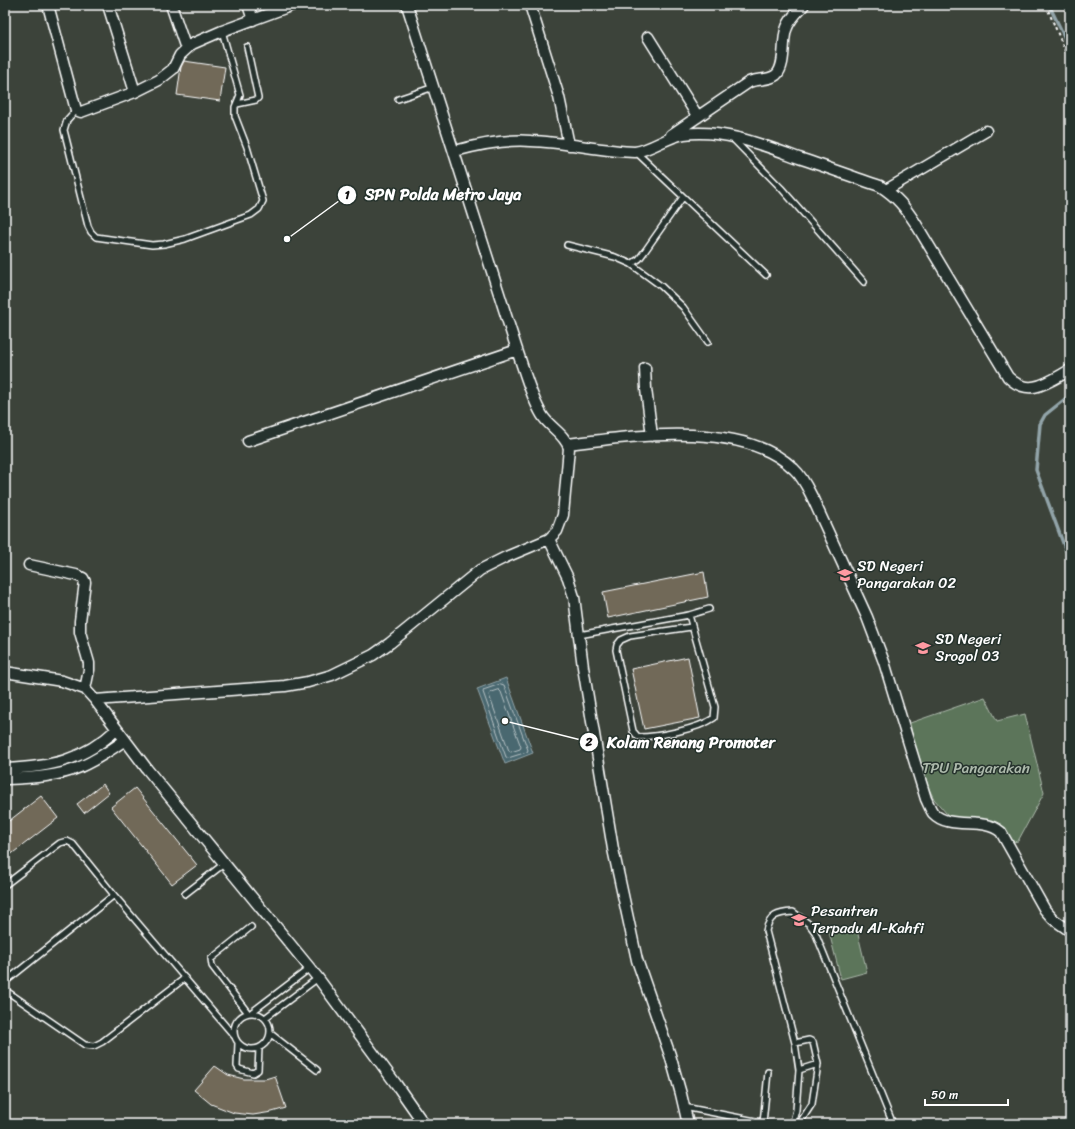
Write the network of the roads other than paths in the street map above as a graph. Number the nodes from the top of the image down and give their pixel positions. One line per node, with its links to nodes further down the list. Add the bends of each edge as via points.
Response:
1 (48, 5): 18 (street)
2 (108, 5): 15 (street)
3 (171, 5): 13 (street)
4 (248, 5): 9 (street)
5 (293, 5): 9 (street)
6 (407, 5): 14 (street)
7 (530, 5): 23 (street, via 559,97)
8 (804, 5): 19 (street, via 795,13 786,29 781,66 777,74 749,82)
9 (253, 20): 10 (street)
10 (222, 31): 13 (street); 17 (lane, via 240,95)
11 (648, 37): 19 (street)
12 (247, 47): 17 (lane, via 258,98)
13 (186, 49): 15 (street, via 173,69 159,80)
14 (434, 87): 16 (lane); 24 (street)
15 (135, 92): 18 (street, via 86,111)
16 (398, 99)
17 (237, 104): 18 (lane, via 235,116 263,201 259,209 251,215 185,239 152,245 96,237 91,232 64,130 67,120)
18 (76, 110)
19 (698, 117): 22 (street)
20 (986, 131): 26 (street)
21 (729, 136): 22 (street, via 683,134); 26 (street, via 754,142); 31 (lane, via 781,188)
22 (664, 140): 25 (street)
23 (569, 145): 24 (street, via 513,141 475,145); 25 (street)
24 (455, 151): 33 (street)
25 (635, 152): 27 (lane)
26 (886, 190): 35 (street, via 904,206 1008,377 1016,385 1024,388 1034,387)
27 (683, 197): 29 (lane, via 639,259); 30 (lane)
28 (567, 245): 29 (lane, via 615,256)
29 (631, 264): 32 (lane, via 661,286 683,307)
30 (766, 275)
31 (864, 282)
32 (708, 342)
33 (517, 350): 37 (street); 38 (street, via 541,413 546,422)
34 (645, 368): 36 (street)
35 (1070, 370)
36 (652, 436): 38 (street); 57 (street, via 701,436 748,443 783,459 795,469 813,499 867,617 932,812 950,822 988,824 1001,832 1045,910)
37 (248, 441)
38 (568, 444): 39 (street, via 570,454 563,516 557,531)
39 (549, 539): 44 (street, via 571,587); 47 (street, via 480,570 390,643 373,655 332,675 284,686)
40 (29, 565): 46 (street, via 76,575 85,582 80,632 89,663)
41 (709, 608): 42 (lane)
42 (689, 615): 43 (lane); 44 (lane)
43 (691, 627): 43 (lane, via 715,707 714,718 690,728 652,737 638,737 633,731 617,645 620,640 630,636)
44 (579, 635): 74 (street, via 613,849 633,945 640,973 670,1055)
45 (5, 672): 46 (street, via 62,681)
46 (85, 689): 47 (street)
47 (95, 700): 48 (street)
48 (117, 729): 49 (street); 50 (street, via 105,741 76,757 26,768)
49 (125, 740): 51 (street, via 81,767 67,772); 52 (street)
50 (5, 769)
51 (5, 779)
52 (225, 863): 54 (lane); 58 (street)
53 (5, 885): 55 (lane, via 60,843 67,841 73,844)
54 (185, 894)
55 (114, 895): 59 (lane); 61 (lane)
56 (251, 927): 63 (lane, via 211,959 212,966)
57 (1070, 931)
58 (310, 968): 60 (street); 63 (lane)
59 (185, 978): 62 (lane, via 94,1046 85,1045); 66 (lane)
60 (318, 978): 64 (lane); 76 (street)
61 (5, 982)
62 (5, 990)
63 (250, 1013): 64 (lane); 66 (lane, via 241,1016 235,1024)
64 (265, 1018): 65 (lane, via 271,1028)
65 (271, 1034): 69 (lane, via 265,1045); 71 (lane)
66 (235, 1037): 67 (lane)
67 (238, 1043): 69 (lane, via 252,1050); 69 (lane, via 237,1066 253,1073 258,1070)
68 (795, 1043): 70 (lane, via 809,1040 813,1042); 72 (lane); 81 (lane, via 766,931 771,918 781,912 793,912 815,932)
69 (259, 1048)
70 (818, 1064): 72 (lane); 80 (lane, via 812,1104)
71 (317, 1070)
72 (799, 1070): 79 (lane, via 796,1110 793,1121)
73 (768, 1072): 75 (lane)
74 (684, 1107): 75 (lane); 77 (street)
75 (763, 1122): 78 (lane)
76 (424, 1124)
77 (688, 1124)
78 (771, 1124)
79 (788, 1124)
80 (800, 1124)
81 (893, 1124)

